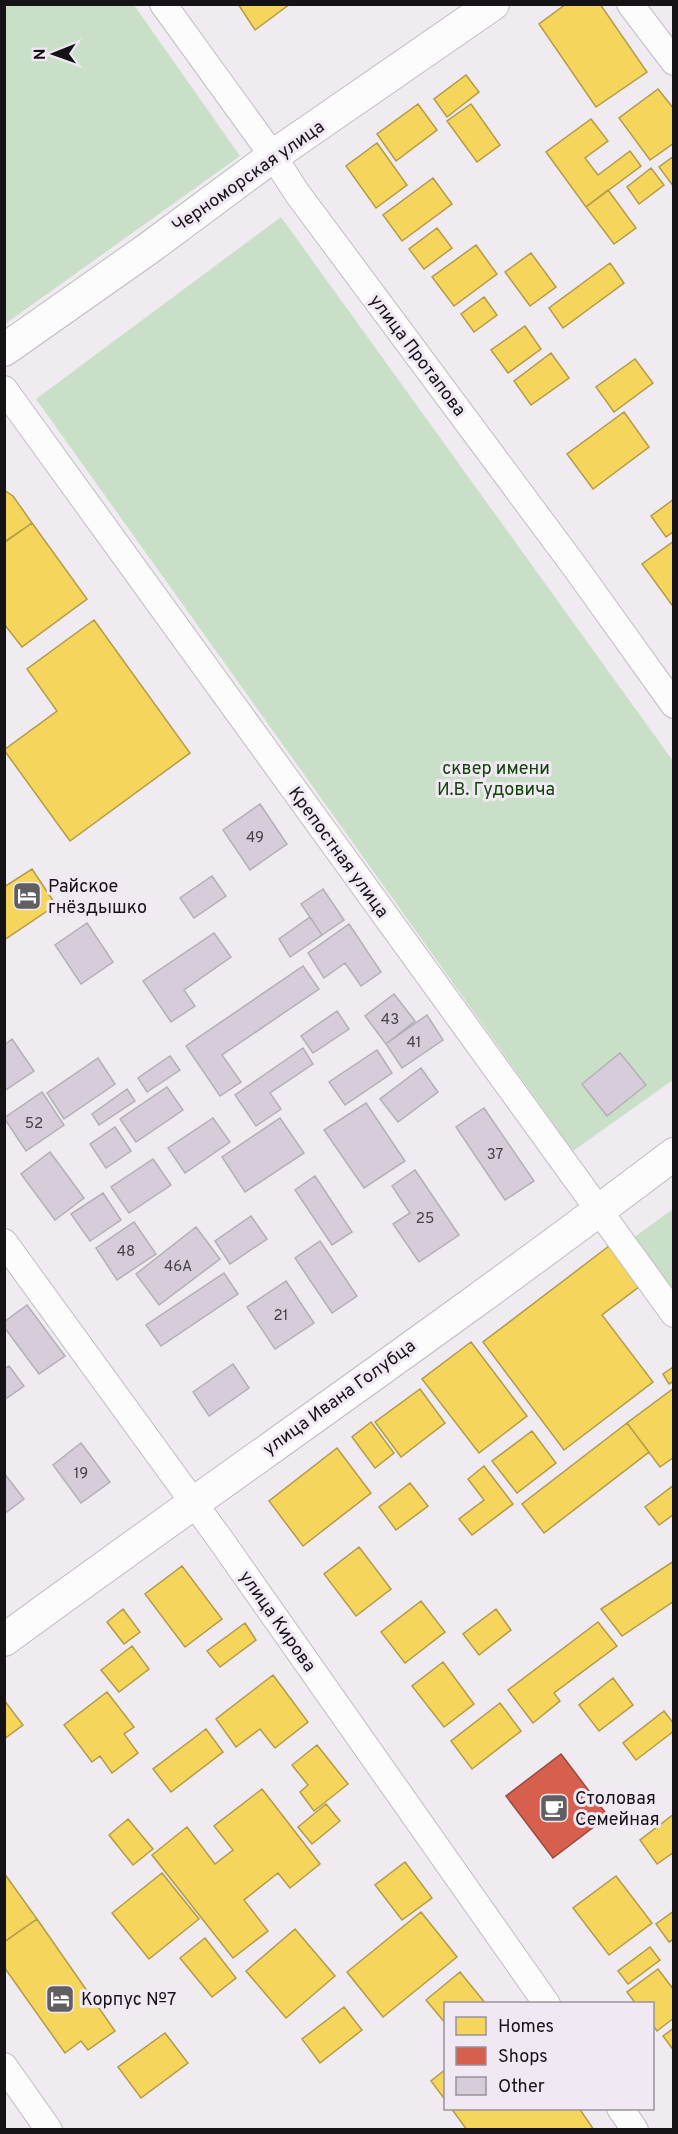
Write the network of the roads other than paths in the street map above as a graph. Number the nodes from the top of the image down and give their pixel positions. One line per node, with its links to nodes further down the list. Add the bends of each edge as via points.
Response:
1 (163, 4): 5 (street, улица Протапова)
2 (492, 4): 5 (street, Черноморская улица)
3 (630, 4): 4 (street)
4 (674, 62)
5 (273, 156): 6 (street, Черноморская улица); 8 (street, улица Протапова)
6 (4, 350)
7 (4, 389): 10 (street, Крепостная улица)
8 (674, 705)
9 (674, 1154): 10 (street, улица Ивана Голубца)
10 (599, 1211): 12 (street, Крепостная улица); 13 (street, улица Ивана Голубца)
11 (4, 1242): 13 (street, улица Кирова)
12 (674, 1314)
13 (193, 1502): 14 (street, улица Ивана Голубца); 15 (street, улица Кирова)
14 (4, 1640)
15 (546, 2002)
16 (4, 2066): 18 (street)
17 (621, 2110): 19 (street)
18 (49, 2130)
19 (635, 2130)

